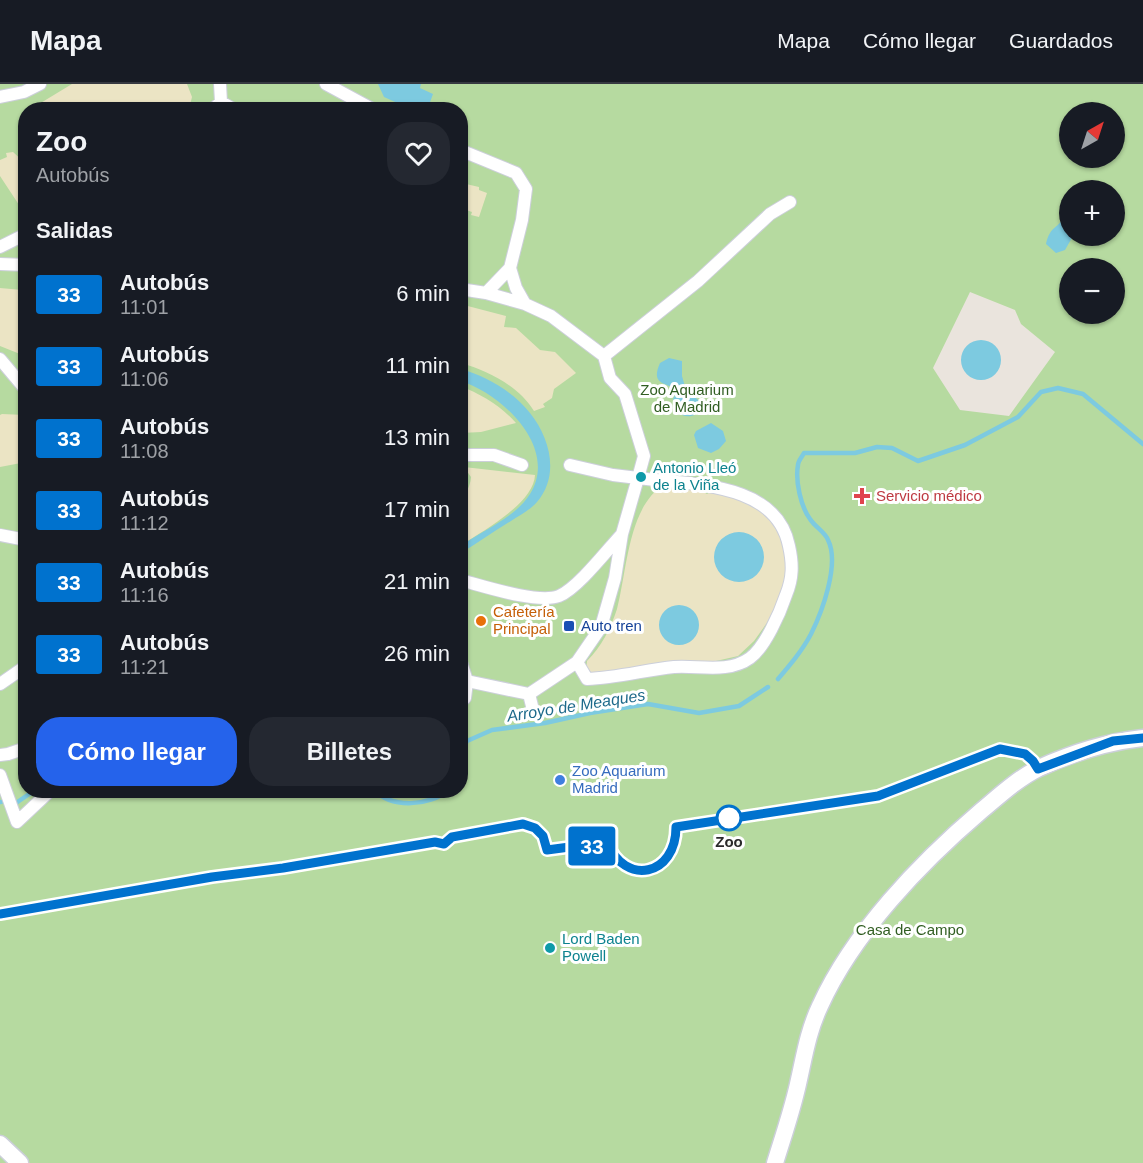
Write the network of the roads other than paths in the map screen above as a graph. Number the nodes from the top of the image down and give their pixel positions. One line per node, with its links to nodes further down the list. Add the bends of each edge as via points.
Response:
1 (40, 84): 4 (street)
2 (220, 84): 5 (street)
3 (326, 84): 6 (street)
4 (0, 97)
5 (218, 102)
6 (356, 102)
7 (468, 153): 13 (street, via 516,173 526,189)
8 (790, 202): 17 (street, via 770,214 698,281)
9 (18, 238): 10 (street)
10 (0, 247)
11 (0, 264): 12 (street)
12 (18, 265)
13 (510, 268): 15 (street); 16 (street)
14 (468, 290): 15 (street)
15 (486, 293): 16 (street)
16 (525, 304): 17 (street, via 551,316)
17 (604, 356): 23 (street, via 610,378 625,394 644,456)
18 (0, 359): 19 (street)
19 (18, 380)
20 (468, 455): 21 (street, via 494,455)
21 (522, 465)
22 (570, 465): 23 (street)
23 (638, 478): 24 (street); 28 (street, via 716,487 747,496 773,514 787,537 793,564 791,582 769,634 750,658 726,668 674,667 587,679)
24 (622, 534): 27 (street, via 559,596 529,598); 28 (street, via 601,627)
25 (0, 535): 26 (street)
26 (18, 538)
27 (468, 582)
28 (577, 662): 32 (street)
29 (18, 672): 31 (street)
30 (468, 681): 32 (street)
31 (0, 684)
32 (530, 694): 33 (street)
33 (534, 714)
34 (1143, 738): 39 (street, via 1113,741 1038,769 1013,784 927,859 864,933 834,978 812,1027)
35 (18, 751): 36 (street)
36 (0, 754)
37 (0, 775): 38 (street, via 17,822)
38 (42, 798)
39 (798, 1086): 42 (street); 43 (street)
40 (0, 1144): 41 (street)
41 (20, 1163)
42 (775, 1163)
43 (786, 1163)

